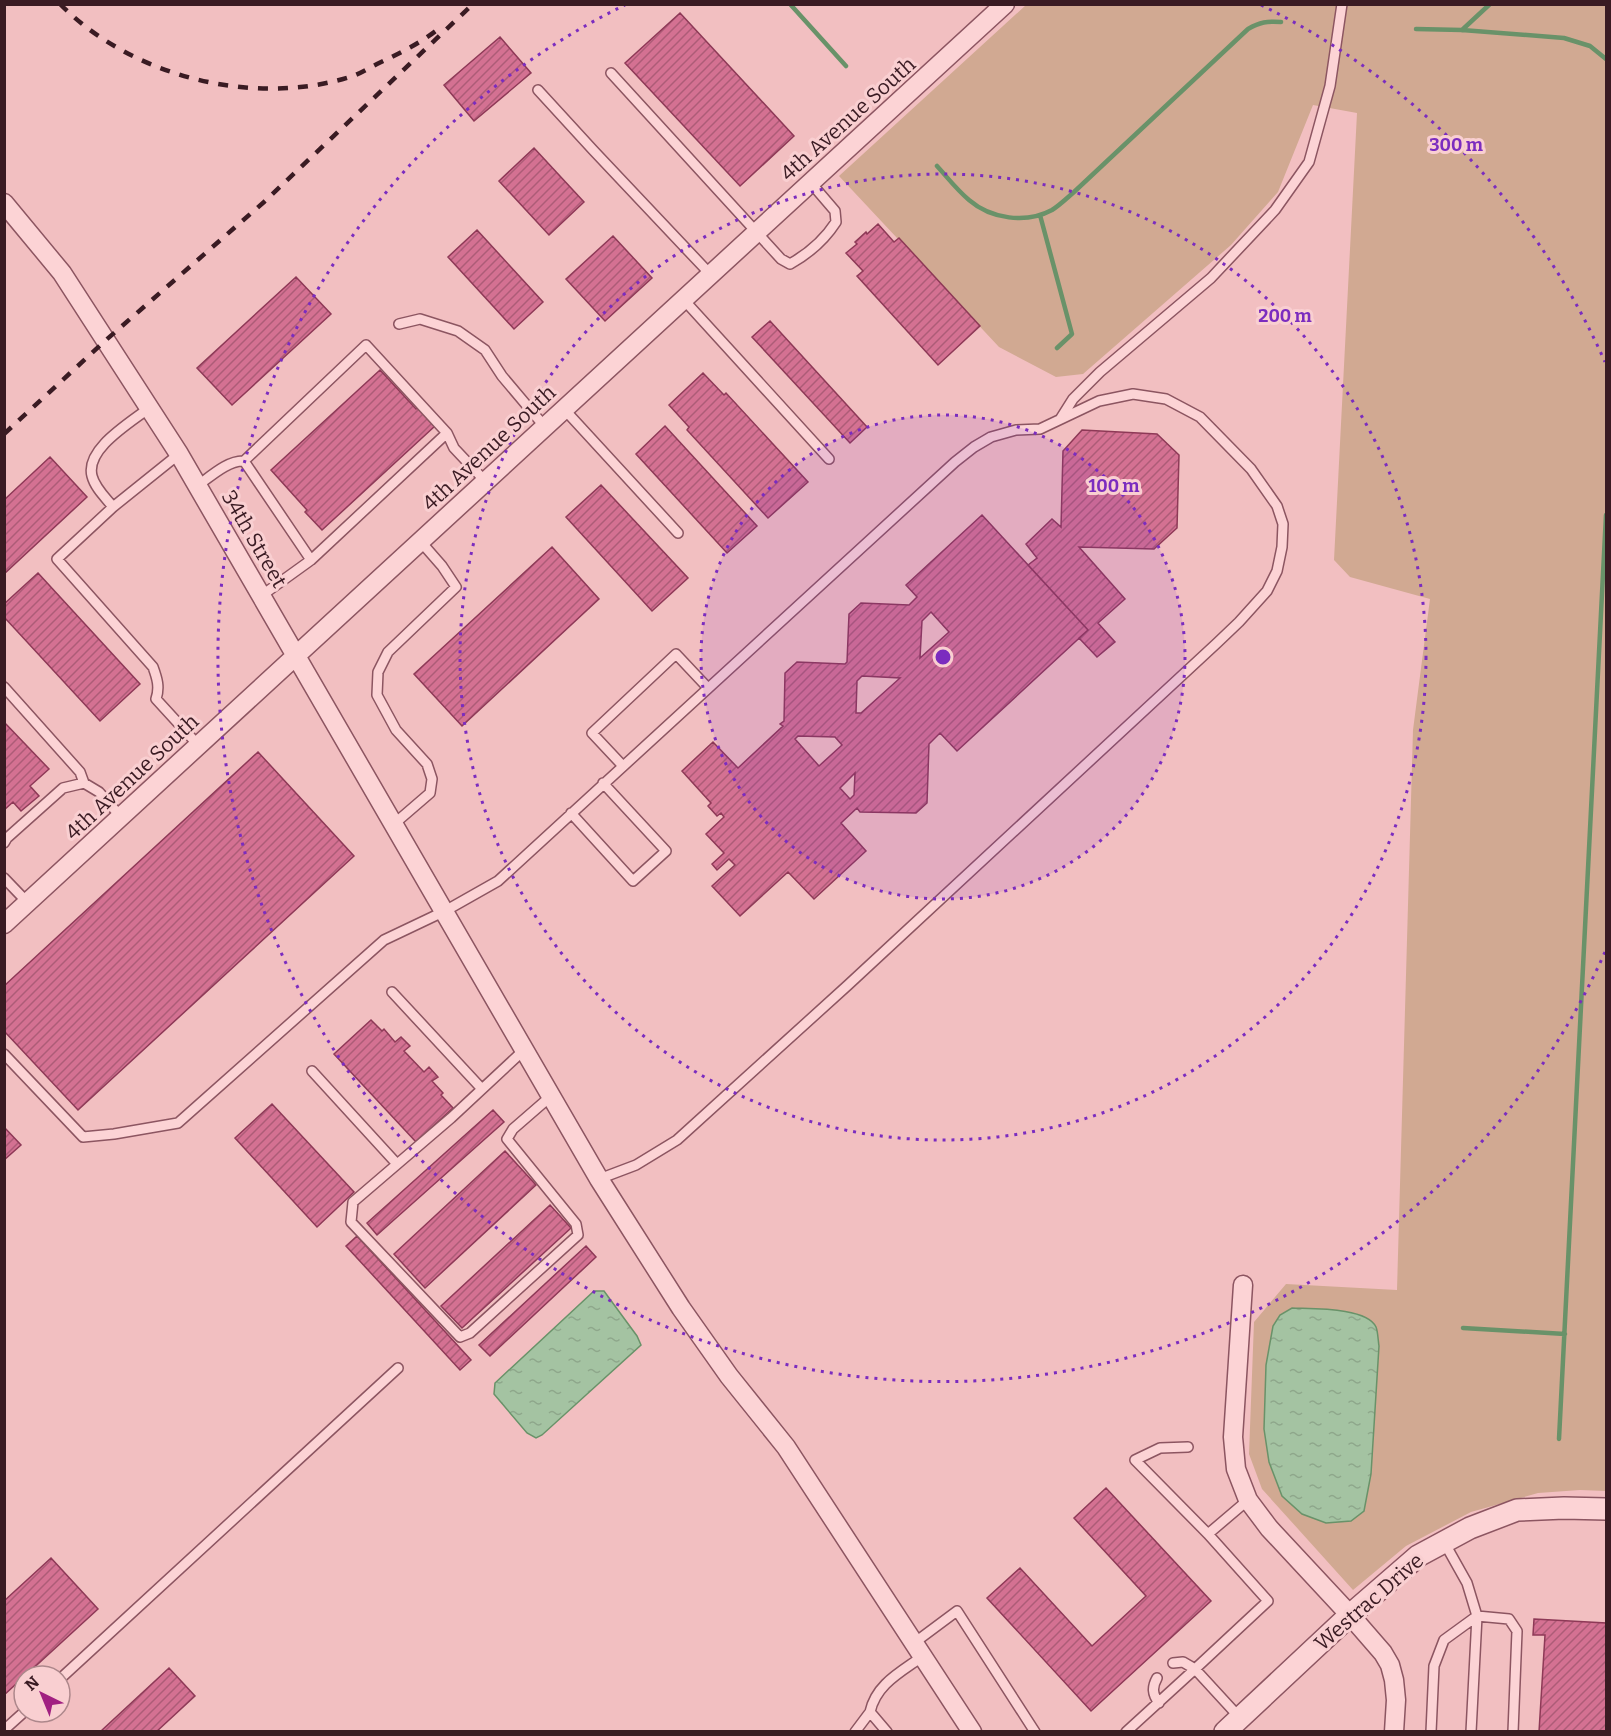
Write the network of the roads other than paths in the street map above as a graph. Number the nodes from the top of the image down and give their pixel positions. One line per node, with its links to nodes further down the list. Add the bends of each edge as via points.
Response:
1 (1005, 4): 5 (street, 4th Avenue South)
2 (1341, 4): 13 (lane, via 1330,86 1309,162 1275,210 1211,278 1100,372 1073,399)
3 (611, 74): 7 (lane)
4 (538, 90): 8 (lane)
5 (811, 183): 7 (street, 4th Avenue South); 7 (lane, via 835,211 836,222 801,258 790,264)
6 (5, 203): 11 (street, 34th Street, via 62,273)
7 (758, 232): 8 (street, 4th Avenue South)
8 (711, 275): 9 (street, 4th Avenue South)
9 (684, 300): 12 (street, 4th Avenue South); 17 (lane)
10 (399, 324): 14 (lane, via 420,319 458,331 486,350 502,376)
11 (149, 408): 16 (street, 34th Street); 21 (lane, via 116,433 91,464 92,478)
12 (564, 410): 14 (street, 4th Avenue South); 22 (lane)
13 (1061, 420): 28 (lane, via 1040,429 991,437 974,447); 48 (lane, via 1099,401 1133,394 1166,399 1200,417 1251,469 1283,524 1277,572 1267,591 1100,752 677,1140 636,1165)
14 (545, 427): 19 (street, 4th Avenue South)
15 (447, 433): 18 (lane, via 366,345); 19 (lane, via 454,448); 24 (lane)
16 (179, 454): 20 (street, 34th Street); 21 (lane)
17 (829, 459)
18 (244, 461): 20 (lane, via 223,468); 24 (lane)
19 (486, 482): 23 (street, 4th Avenue South)
20 (197, 486): 25 (street, 34th Street)
21 (113, 507): 29 (lane, via 57,558 153,667 158,682 156,699)
22 (678, 533)
23 (421, 542): 26 (street, 4th Avenue South); 35 (lane, via 456,587 388,652 378,672 377,695 396,730 427,764 432,779 430,793)
24 (311, 560): 25 (lane)
25 (261, 596): 26 (street, 34th Street)
26 (297, 657): 29 (street, 4th Avenue South); 35 (street, 34th Street)
27 (4, 687): 31 (lane, via 80,772)
28 (708, 688): 30 (lane); 30 (lane, via 676,654 592,733)
29 (199, 746): 34 (street, 4th Avenue South)
30 (623, 765): 32 (lane)
31 (84, 783): 34 (lane, via 99,792); 36 (lane, via 63,788)
32 (603, 783): 33 (lane); 33 (lane, via 666,851 633,881)
33 (571, 813): 39 (lane, via 498,881)
34 (122, 818): 38 (street, 4th Avenue South)
35 (394, 824): 39 (street, 34th Street)
36 (4, 843)
37 (4, 878): 38 (lane)
38 (28, 903): 40 (street, 4th Avenue South)
39 (445, 910): 42 (street, 34th Street); 43 (lane, via 384,940 178,1123 83,1137)
40 (4, 924)
41 (392, 992): 45 (lane)
42 (525, 1050): 45 (lane); 46 (street, 34th Street)
43 (4, 1054)
44 (312, 1071): 47 (lane)
45 (482, 1089): 47 (lane)
46 (551, 1096): 47 (lane, via 507,1139 576,1224 579,1235 470,1333 460,1337 351,1222 353,1202); 48 (street, 34th Street)
47 (397, 1164)
48 (598, 1179): 58 (street, 34th Street, via 711,1351 786,1447)
49 (1243, 1285): 52 (street, via 1233,1437 1236,1469)
50 (398, 1368): 60 (lane)
51 (1188, 1447): 54 (lane, via 1160,1448 1135,1460)
52 (1248, 1500): 54 (lane); 56 (street)
53 (1606, 1509): 55 (street, Westrac Drive, via 1517,1510)
54 (1208, 1534): 61 (lane, via 1268,1601)
55 (1444, 1542): 56 (street, Westrac Drive, via 1418,1556); 57 (lane, via 1467,1583)
56 (1350, 1615): 65 (street, Westrac Drive); 71 (street, via 1390,1665 1396,1700)
57 (1477, 1616): 72 (lane, via 1444,1640 1437,1657); 73 (lane); 74 (lane, via 1509,1619 1517,1631)
58 (918, 1649): 64 (lane, via 880,1689); 68 (street, 34th Street); 69 (lane, via 957,1611)
59 (1173, 1663): 61 (lane, via 1183,1662)
60 (72, 1668)
61 (1195, 1669): 63 (lane); 65 (lane)
62 (1157, 1678): 63 (lane, via 1153,1686)
63 (1159, 1703): 70 (lane)
64 (870, 1712): 66 (lane); 67 (lane)
65 (1233, 1725)
66 (855, 1731)
67 (887, 1731)
68 (972, 1731)
69 (1035, 1731)
70 (1126, 1731)
71 (1394, 1731)
72 (1431, 1731)
73 (1471, 1731)
74 (1513, 1731)

